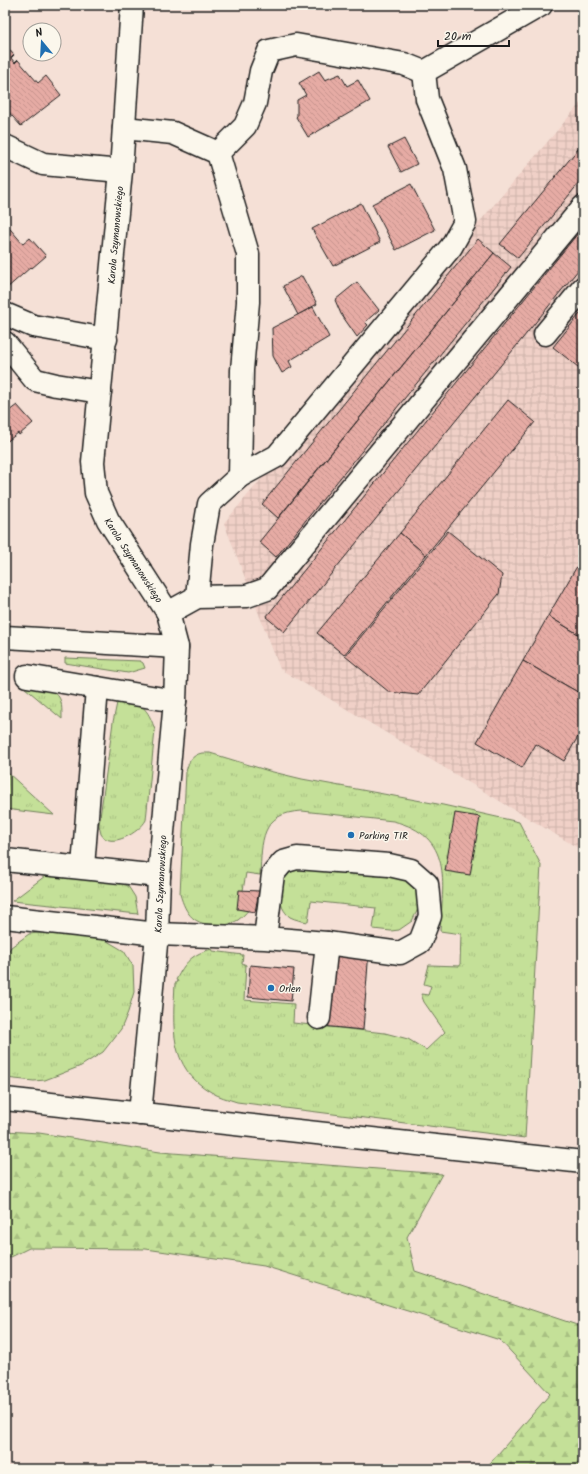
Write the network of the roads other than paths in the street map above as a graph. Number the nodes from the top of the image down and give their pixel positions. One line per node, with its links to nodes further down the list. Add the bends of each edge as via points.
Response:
1 (132, 5): 4 (street, Karola Szymanowskiego)
2 (541, 5): 3 (street)
3 (424, 72): 6 (street, via 404,64 296,45 270,51 261,71 255,103 245,126); 15 (street, via 427,99 455,169 465,222 451,247 277,456)
4 (124, 128): 6 (street, via 172,133); 7 (street, Karola Szymanowskiego)
5 (5, 146): 7 (street, via 43,164)
6 (218, 153): 15 (street, via 248,254)
7 (121, 171): 12 (street, Karola Szymanowskiego)
8 (583, 207): 16 (street, via 267,589 247,596)
9 (583, 288): 11 (street)
10 (5, 314): 12 (street, via 33,326)
11 (545, 334)
12 (106, 339): 14 (street, Karola Szymanowskiego)
13 (5, 343): 14 (street, via 35,380)
14 (100, 392): 17 (street, Karola Szymanowskiego, via 93,462 96,493 108,520)
15 (240, 476): 16 (street, via 209,504)
16 (197, 597): 17 (street)
17 (168, 613): 19 (street, Karola Szymanowskiego)
18 (5, 638): 19 (street)
19 (177, 647): 22 (street, Karola Szymanowskiego)
20 (27, 676): 21 (street)
21 (97, 688): 22 (street); 24 (street)
22 (175, 702): 25 (street, Karola Szymanowskiego)
23 (5, 860): 24 (street)
24 (83, 867): 25 (street)
25 (159, 876): 27 (street, Karola Szymanowskiego)
26 (9, 923): 27 (street)
27 (157, 934): 28 (street); 32 (street, Karola Szymanowskiego)
28 (265, 938): 29 (street); 29 (street, via 273,874 283,862 297,858 389,865 411,870 428,884 430,916 420,942 400,953)
29 (327, 943): 30 (street)
30 (319, 1018)
31 (5, 1099): 32 (street)
32 (140, 1114): 33 (street)
33 (583, 1162)

